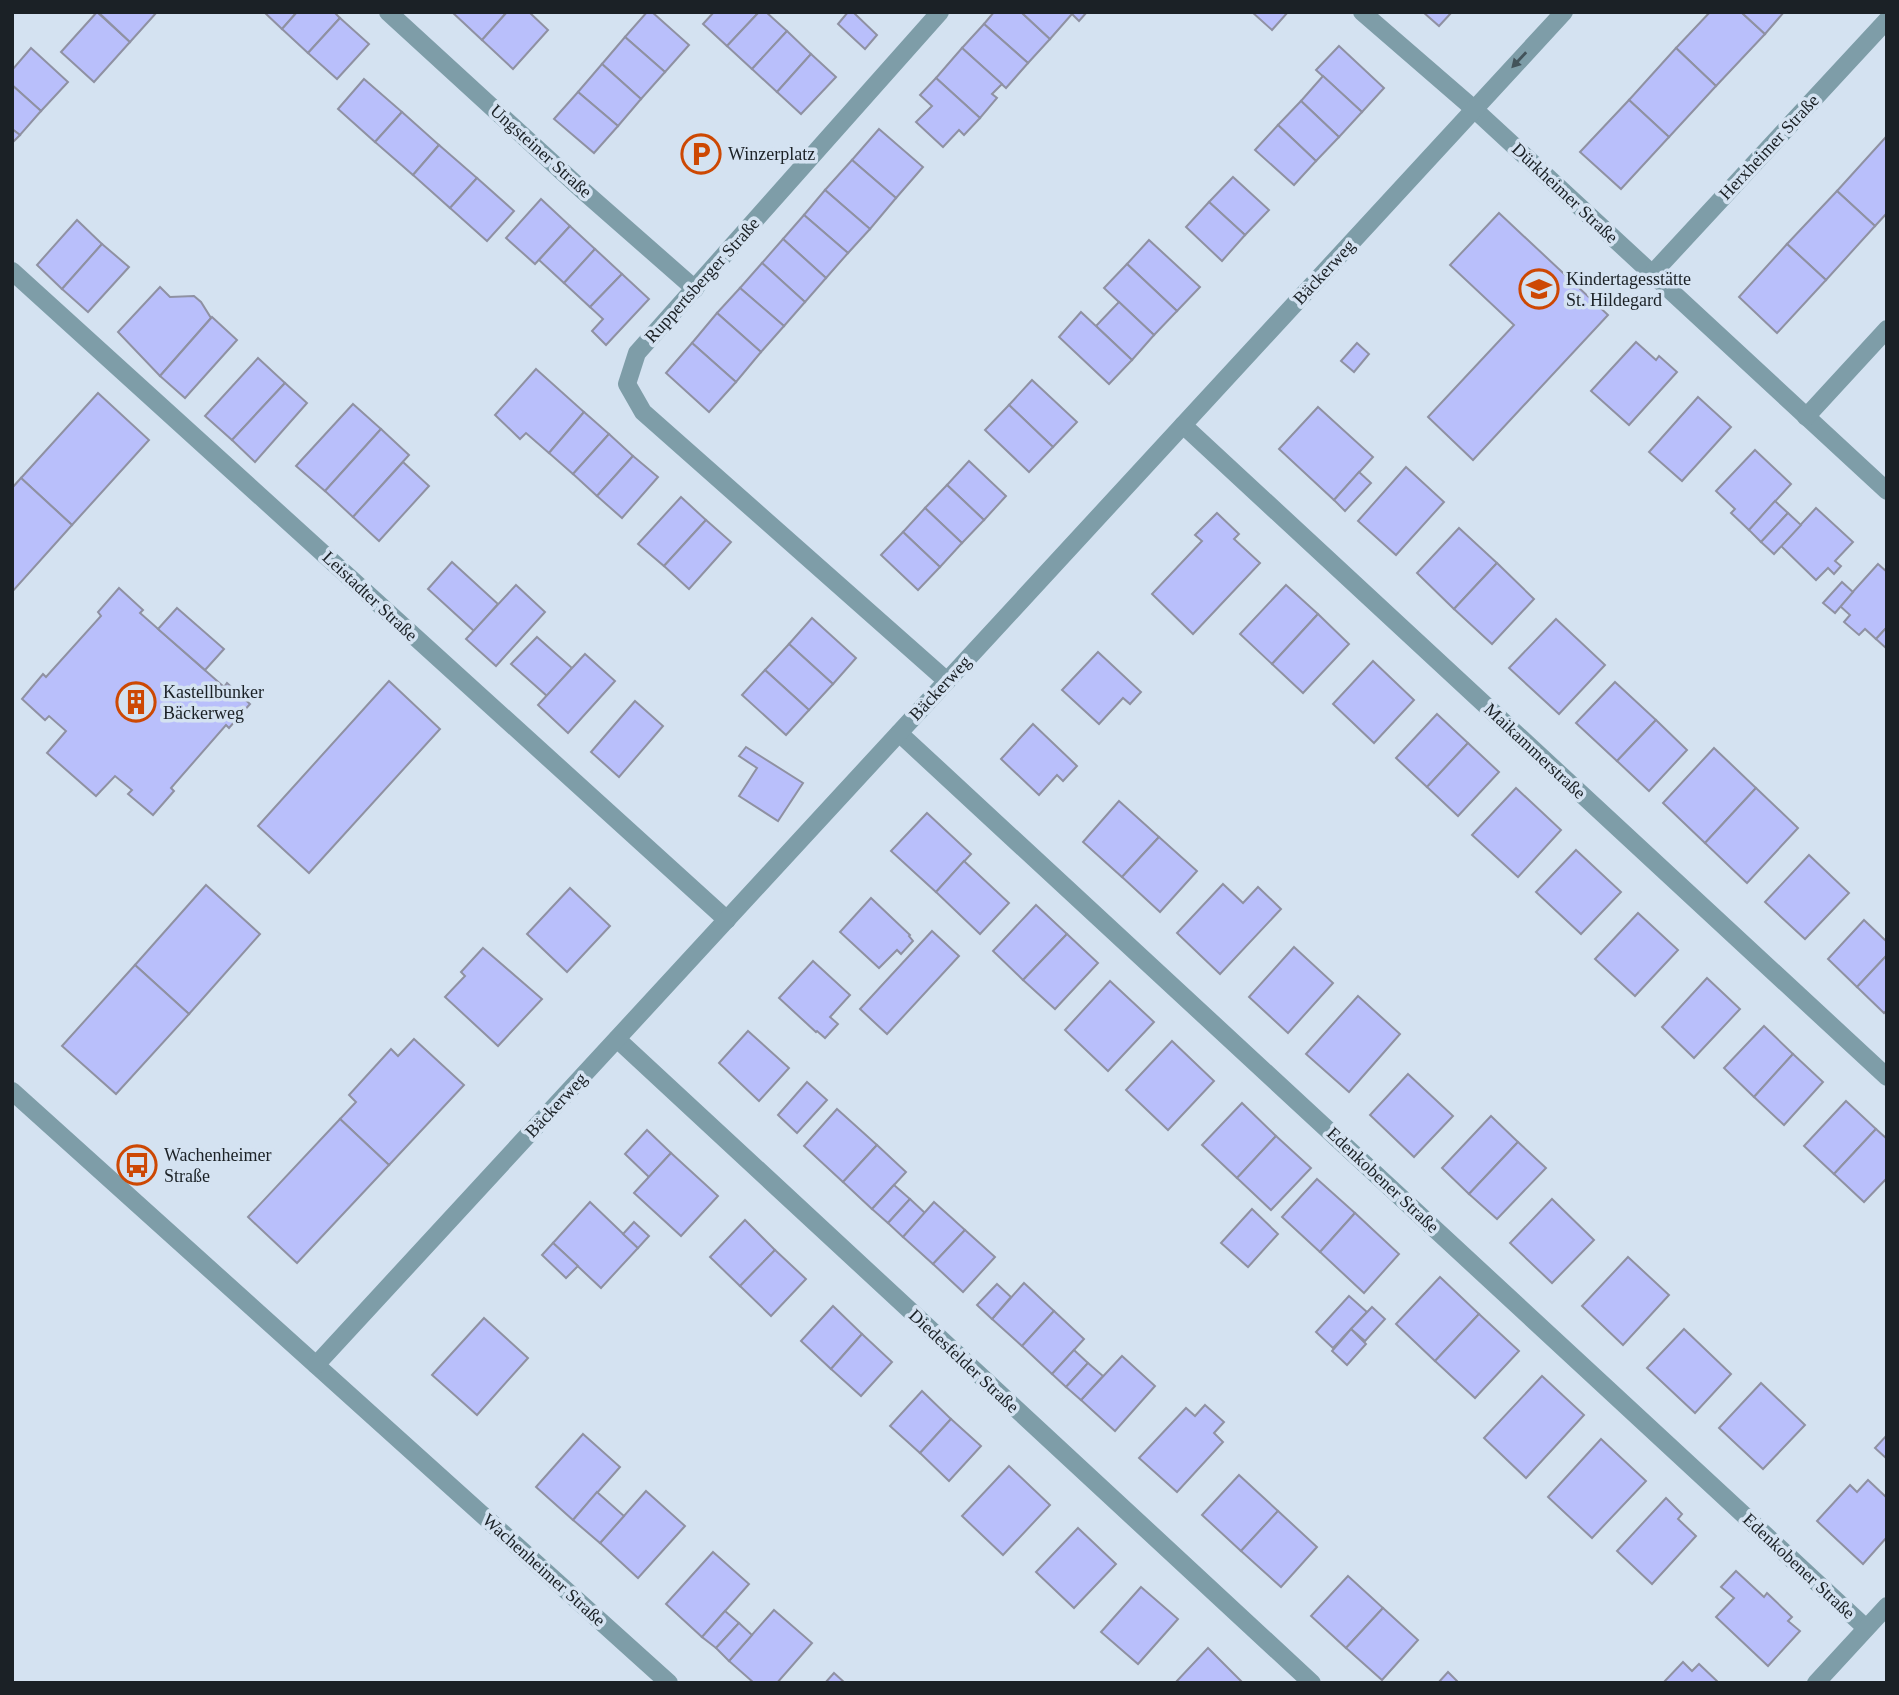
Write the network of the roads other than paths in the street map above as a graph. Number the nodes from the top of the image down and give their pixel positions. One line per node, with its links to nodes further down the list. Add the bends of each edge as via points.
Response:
1 (388, 12): 9 (street, Ungsteiner Straße)
2 (940, 12): 9 (street, Ruppertsberger Straße)
3 (1362, 12): 6 (street, Dürkheimer Straße)
4 (1564, 12): 6 (street, Bäckerweg, one-way to 6)
5 (1887, 19): 8 (street, Herxheimer Straße)
6 (1475, 108): 8 (street, Dürkheimer Straße); 12 (street, Bäckerweg)
7 (12, 271): 16 (street, Leistadter Straße)
8 (1652, 274): 11 (street, Dürkheimer Straße)
9 (695, 289): 14 (street, Ruppertsberger Straße, via 637,353 627,384 643,412)
10 (1887, 329): 11 (street)
11 (1805, 416): 13 (street, Dürkheimer Straße)
12 (1183, 425): 14 (street, Bäckerweg); 18 (street, Maikammerstraße)
13 (1887, 491)
14 (947, 681): 15 (street, Bäckerweg)
15 (899, 733): 16 (street, Bäckerweg); 22 (street, Edenkobener Straße)
16 (727, 920): 17 (street, Bäckerweg)
17 (617, 1039): 20 (street, Bäckerweg); 24 (street, Diedesfelder Straße)
18 (1887, 1077)
19 (12, 1091): 20 (street, Wachenheimer Straße)
20 (316, 1365): 23 (street, Wachenheimer Straße)
21 (1887, 1606): 22 (street)
22 (1866, 1628): 25 (street)
23 (669, 1683)
24 (1312, 1683)
25 (1816, 1683)

